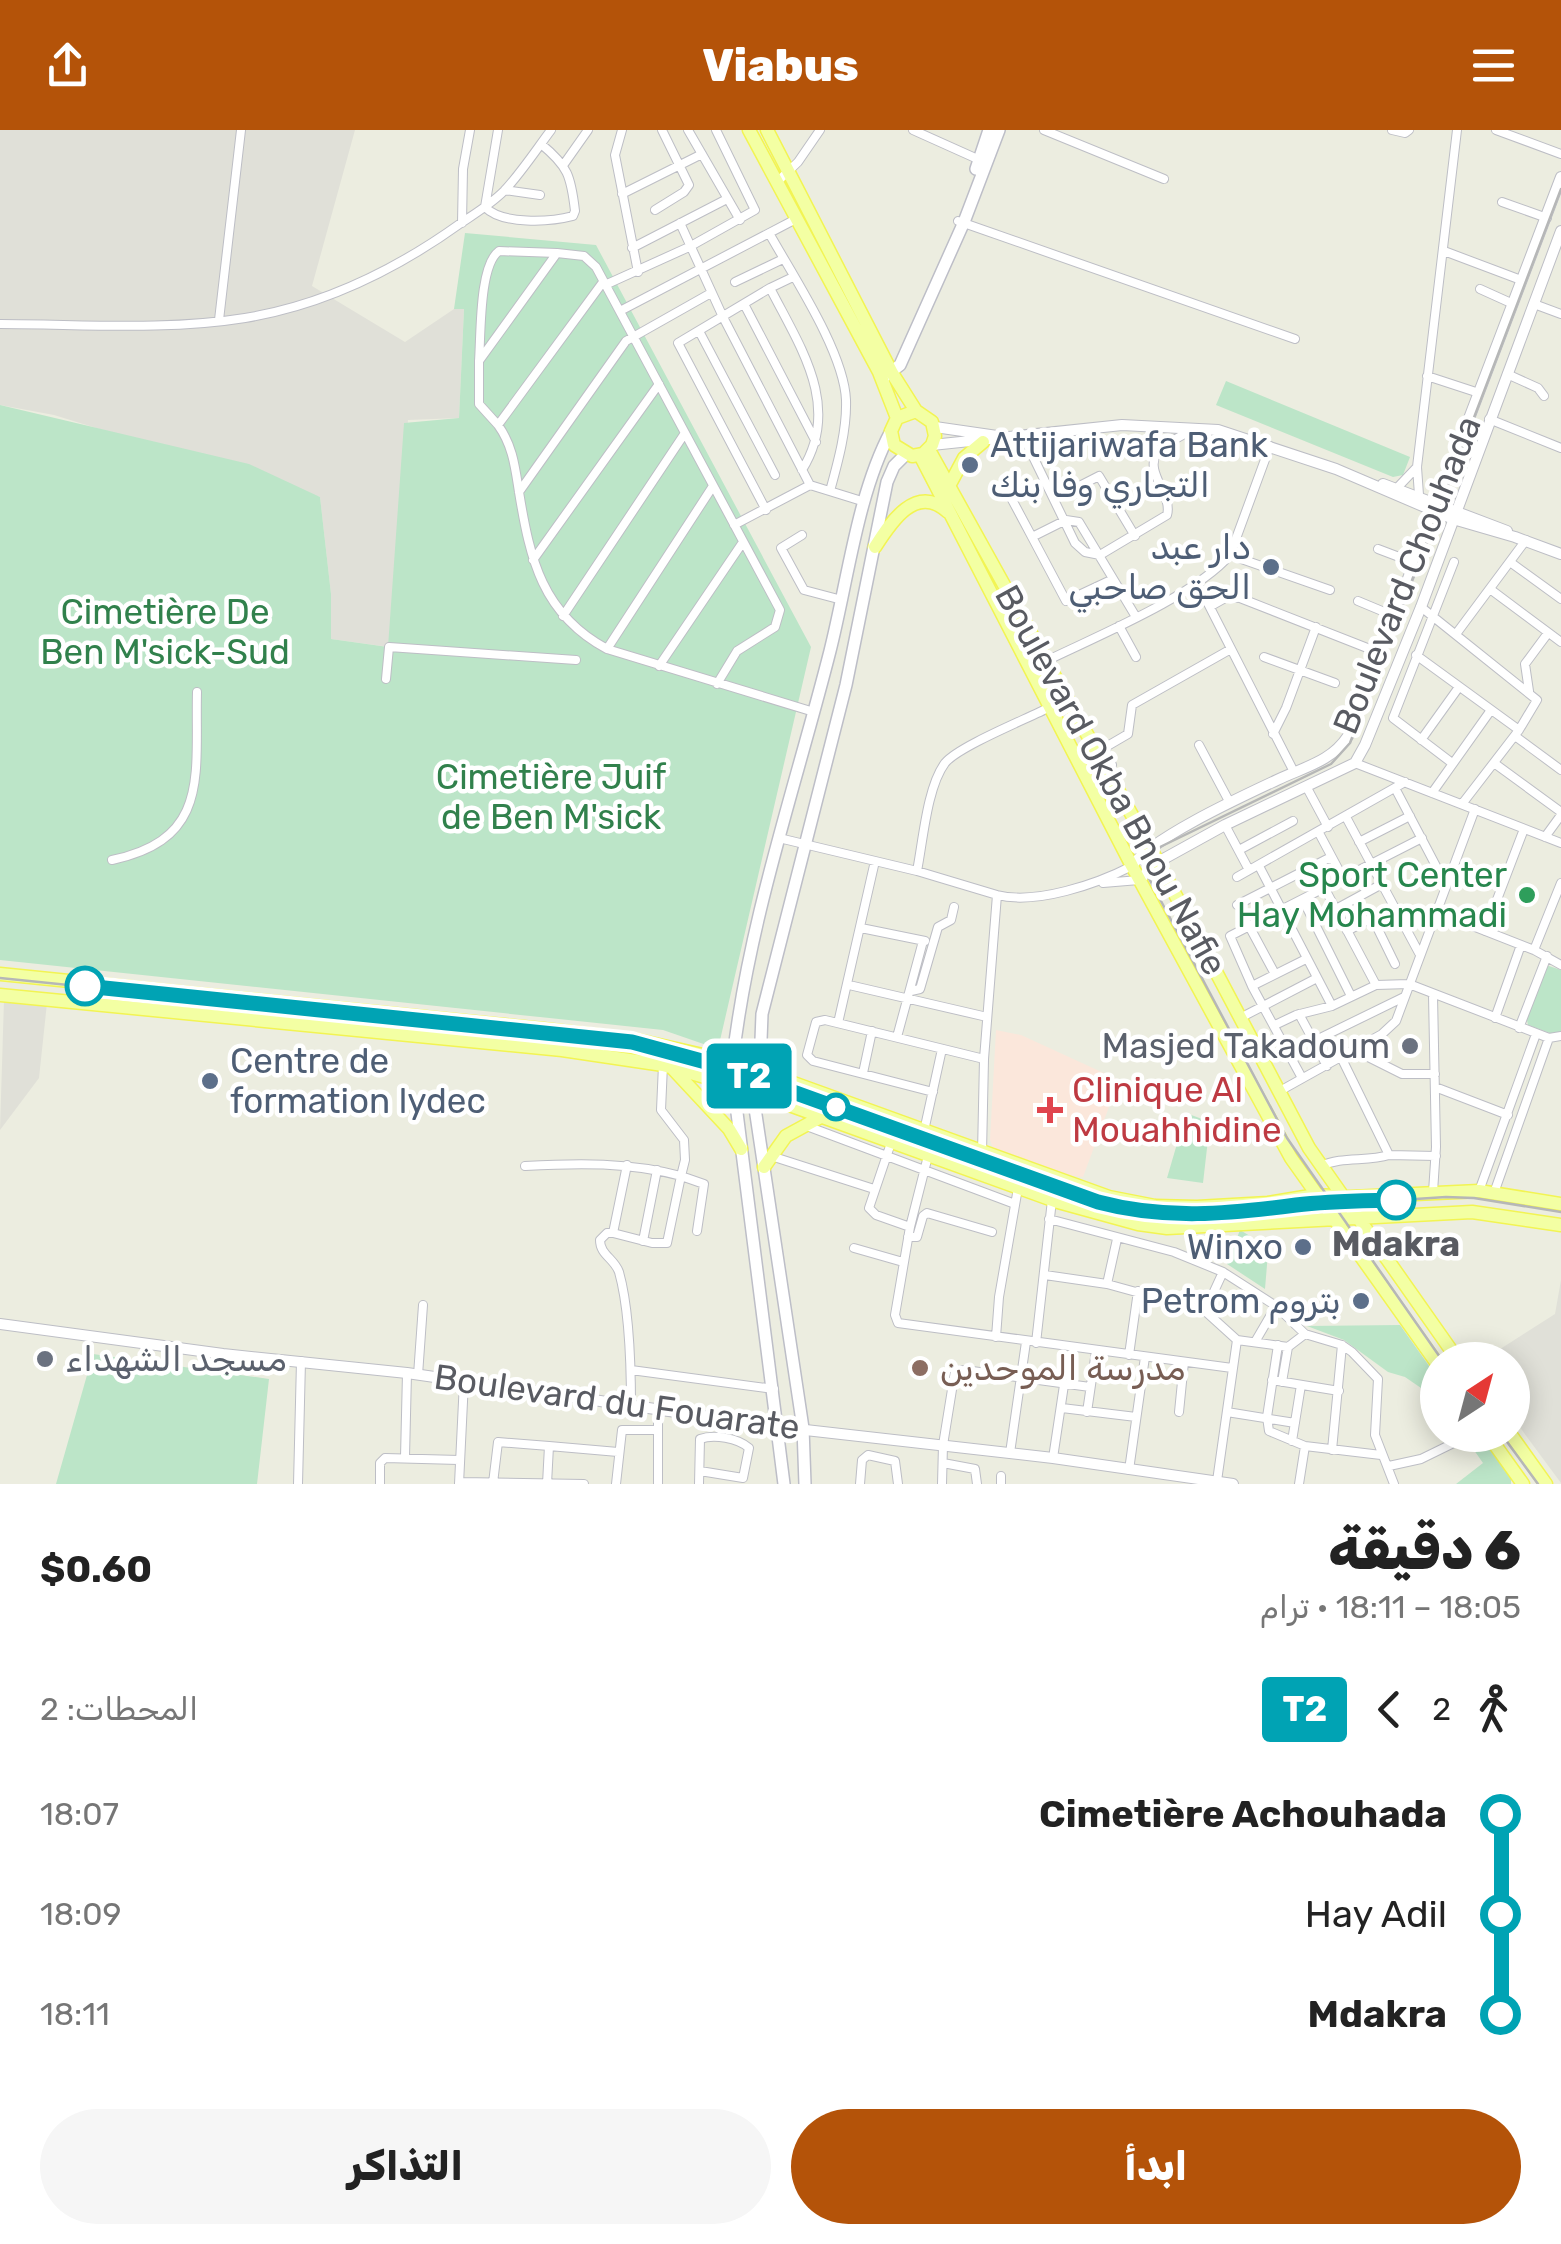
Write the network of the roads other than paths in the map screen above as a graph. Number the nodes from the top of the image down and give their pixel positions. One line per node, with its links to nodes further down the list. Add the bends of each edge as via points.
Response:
1 (241, 130): 66 (street)
2 (470, 130): 42 (street)
3 (498, 130): 36 (street)
4 (550, 130): 21 (street)
5 (588, 130): 25 (street)
6 (622, 130): 32 (street, via 615,155)
7 (662, 130): 26 (street)
8 (688, 130): 22 (street)
9 (716, 130): 40 (street, via 755,208)
10 (749, 130): 30 (main road)
11 (767, 130): 27 (main road)
12 (820, 130): 27 (street)
13 (913, 130): 24 (street)
14 (989, 130): 24 (main road)
15 (999, 130): 24 (main road)
16 (1044, 130): 29 (street)
17 (1392, 130): 18 (street)
18 (1409, 130)
19 (1457, 130): 48 (street)
20 (1496, 130): 23 (street)
21 (541, 144): 25 (street); 31 (street)
22 (702, 154): 26 (street); 34 (street)
23 (1561, 154)
24 (982, 162): 41 (main road)
25 (564, 164): 36 (street, via 575,204 570,218 502,217)
26 (681, 165): 32 (street); 37 (street, via 689,188)
27 (789, 171): 30 (street); 72 (main road)
28 (1561, 177): 38 (street, Boulevard Chouhada)
29 (1164, 179)
30 (777, 182): 39 (main road)
31 (505, 190): 33 (street); 36 (street)
32 (622, 194): 47 (street)
33 (540, 195)
34 (728, 199): 40 (street); 43 (street)
35 (1502, 202): 38 (street)
36 (484, 208): 42 (street)
37 (655, 210)
38 (1547, 218): 54 (street, Boulevard Chouhada)
39 (796, 219): 45 (street); 72 (main road)
40 (740, 220): 46 (street)
41 (961, 222): 70 (street); 72 (main road, via 900,365)
42 (462, 223): 66 (street, via 376,276 280,310)
43 (680, 223): 46 (street); 47 (street)
44 (1561, 231): 62 (street, Boulevard Chouhada)
45 (768, 233): 50 (street); 51 (street)
46 (689, 247): 51 (street); 52 (street)
47 (632, 248): 52 (street)
48 (1444, 251): 54 (street); 74 (street)
49 (557, 252): 56 (street, via 590,259); 71 (street); 71 (street, via 493,254)
50 (783, 258): 53 (street); 55 (street)
51 (701, 270): 59 (street); 63 (street)
52 (638, 272): 56 (street)
53 (793, 277): 57 (street); 100 (street, via 845,388)
54 (1522, 280): 60 (street, Boulevard Chouhada)
55 (734, 282)
56 (604, 283): 63 (street); 81 (street)
57 (770, 288): 61 (street); 87 (street, via 817,382)
58 (1480, 290): 60 (street)
59 (711, 293): 65 (street); 69 (street)
60 (1511, 303): 76 (street, Boulevard Chouhada)
61 (744, 304): 65 (street); 87 (street)
62 (1534, 304): 64 (street); 73 (street, Boulevard Chouhada)
63 (620, 311): 69 (street)
64 (1561, 314)
65 (723, 317): 68 (street); 93 (street)
66 (220, 320): 67 (street)
67 (0, 324)
68 (699, 331): 94 (street); 107 (street, via 678,346)
69 (633, 336): 75 (street); 101 (street)
70 (1295, 339)
71 (479, 361): 81 (street, via 480,404)
72 (885, 372): 78 (main road); 80 (main road)
73 (1507, 374): 77 (street); 79 (street, Boulevard Chouhada)
74 (1427, 376): 76 (street); 92 (street)
75 (659, 384): 84 (street); 122 (street)
76 (1479, 393): 106 (street, Boulevard Chouhada)
77 (1544, 396)
78 (916, 412): 80 (main road); 82 (main road)
79 (1490, 418): 90 (street); 109 (street, Boulevard Chouhada)
80 (894, 424): 91 (main road, via 894,446); 105 (main road)
81 (498, 425): 101 (street, via 514,456)
82 (934, 427): 86 (street); 91 (main road)
83 (1194, 427): 85 (street, via 1122,425); 89 (street); 113 (street, via 1155,457 1170,511)
84 (685, 433): 97 (street); 136 (street)
85 (1023, 436): 86 (street); 104 (street)
86 (1005, 437): 88 (street)
87 (816, 442): 93 (street)
88 (983, 442): 91 (street); 98 (main road, via 964,458)
89 (1270, 446): 95 (street); 119 (street)
90 (1561, 448)
91 (922, 451): 98 (main road, Boulevard Okba Bnou Nafie); 108 (main road, Boulevard Okba Bnou Nafie); 117 (main road, via 890,472)
92 (1417, 468): 99 (street); 103 (street)
93 (802, 470): 96 (street)
94 (776, 476)
95 (1363, 479): 99 (street); 106 (street)
96 (810, 485): 100 (street); 107 (street)
97 (714, 486): 111 (street); 144 (street)
98 (949, 486): 151 (main road, Boulevard Okba Bnou Nafie)
99 (1397, 488): 103 (street)
100 (830, 491): 105 (street)
101 (519, 492): 122 (street)
102 (1009, 494): 114 (street)
103 (1419, 495): 106 (street)
104 (1054, 499): 110 (street); 113 (street, via 1099,476)
105 (866, 502): 131 (main road)
106 (1436, 507): 109 (street); 125 (street, Boulevard Chouhada)
107 (766, 510): 111 (street)
108 (951, 515): 117 (main road, via 932,502 910,505); 162 (main road, Boulevard Okba Bnou Nafie)
109 (1455, 515): 115 (street); 134 (street, Boulevard Chouhada)
110 (1066, 520): 114 (street); 121 (street, via 1082,524); 121 (street, via 1079,548)
111 (734, 524): 116 (street)
112 (802, 535): 131 (street, via 781,548 804,590)
113 (1135, 536): 121 (street)
114 (1032, 538): 126 (street, via 1066,601)
115 (1521, 538): 120 (street); 124 (street)
116 (743, 542): 153 (street); 158 (street, via 781,617 775,628 737,651)
117 (875, 548): 195 (main road)
118 (1378, 548): 125 (street)
119 (1230, 554): 127 (street); 129 (street)
120 (1561, 554)
121 (1100, 555): 126 (street)
122 (533, 560): 136 (street)
123 (1454, 562): 135 (street)
124 (1510, 562): 128 (street); 130 (street)
125 (1415, 563): 137 (street, Boulevard Chouhada)
126 (1113, 580): 138 (street)
127 (1197, 582): 133 (street); 138 (street)
128 (1490, 589): 141 (street); 142 (street)
129 (1330, 590)
130 (1561, 599)
131 (842, 600): 164 (main road)
132 (1358, 601): 137 (street)
133 (1211, 606): 140 (street, via 1232,596); 145 (street)
134 (1421, 607): 135 (street); 170 (street, Boulevard Chouhada)
135 (1432, 615): 142 (street); 147 (street)
136 (563, 616): 144 (street)
137 (1394, 616): 146 (street, Boulevard Chouhada)
138 (1136, 617): 139 (street)
139 (1119, 626): 149 (street); 151 (street)
140 (1316, 627): 146 (street); 154 (street)
141 (1548, 632): 143 (street); 152 (street)
142 (1456, 634): 155 (street)
143 (1561, 642)
144 (607, 649): 153 (street)
145 (1231, 649): 166 (street); 169 (street, via 1132,705 1128,734)
146 (1380, 652): 174 (street, Boulevard Chouhada, via 1343,744)
147 (1416, 655): 159 (street); 167 (street, via 1393,718)
148 (1264, 657): 154 (street)
149 (1136, 658)
150 (576, 660): 156 (street, via 389,647)
151 (1044, 662): 169 (main road, Boulevard Okba Bnou Nafie)
152 (1525, 664): 155 (street); 160 (street)
153 (660, 666): 158 (street)
154 (1300, 670): 157 (street); 166 (street)
155 (1511, 677): 160 (street)
156 (386, 680)
157 (1336, 683)
158 (717, 684): 164 (street)
159 (1459, 686): 163 (street); 167 (street)
160 (1528, 690): 165 (street, via 1536,703)
161 (197, 692): 199 (street, via 190,809 170,836 141,854)
162 (1050, 707): 203 (main road, Boulevard Okba Bnou Nafie); 205 (street, via 944,764)
163 (1491, 710): 165 (street); 171 (street)
164 (814, 712): 191 (main road)
165 (1517, 733): 172 (street); 173 (street)
166 (1273, 734): 174 (street)
167 (1421, 740): 171 (street)
168 (1199, 745): 179 (street)
169 (1100, 750): 196 (main road, Boulevard Okba Bnou Nafie)
170 (1355, 763): 175 (street); 176 (street, Boulevard Chouhada)
171 (1452, 763): 178 (street)
172 (1494, 763): 180 (street); 182 (street)
173 (1560, 768)
174 (1294, 772): 179 (street, Boulevard Chouhada)
175 (1404, 782): 177 (street); 178 (street)
176 (1306, 786): 186 (street, Boulevard Chouhada); 187 (street)
177 (1395, 788): 183 (street); 184 (street)
178 (1432, 793): 180 (street)
179 (1230, 803): 196 (street, Boulevard Chouhada)
180 (1462, 804): 181 (street)
181 (1475, 810): 188 (street); 212 (street)
182 (1561, 814): 190 (street)
183 (1346, 816): 187 (street); 193 (street)
184 (1410, 816): 192 (street); 193 (street)
185 (1293, 821): 197 (street)
186 (1225, 825): 197 (street); 201 (street, Boulevard Chouhada)
187 (1328, 827): 189 (street)
188 (1524, 828): 190 (street); 227 (street)
189 (1319, 833): 198 (street); 204 (street)
190 (1545, 837): 194 (street)
191 (779, 838): 195 (street); 266 (main road)
192 (1422, 838): 202 (street); 212 (street)
193 (1359, 842): 202 (street)
194 (1561, 843)
195 (804, 844): 200 (street); 270 (main road, via 762,1014)
196 (1148, 848): 201 (main road, Boulevard Okba Bnou Nafie); 203 (street, Boulevard Chouhada)
197 (1238, 850): 204 (street)
198 (1331, 857): 207 (street); 213 (street)
199 (112, 860)
200 (876, 861): 205 (street); 225 (street)
201 (1158, 862): 208 (street, Boulevard Chouhada); 252 (main road, Boulevard Okba Bnou Nafie)
202 (1371, 864): 207 (street); 211 (street)
203 (1132, 866): 208 (main road, Boulevard Okba Bnou Nafie); 209 (street)
204 (1254, 868): 206 (street); 213 (street)
205 (917, 871): 215 (street)
206 (1237, 877)
207 (1342, 878): 214 (street)
208 (1139, 880): 209 (street); 304 (main road, Boulevard Okba Bnou Nafie)
209 (1098, 882): 215 (street, via 1030,896)
210 (1561, 883): 230 (street)
211 (1382, 884): 218 (street); 220 (street)
212 (1446, 885): 222 (street)
213 (1271, 888): 217 (street); 221 (street)
214 (1325, 889): 216 (street); 220 (street)
215 (996, 895): 251 (street)
216 (1302, 900): 221 (street); 246 (street)
217 (1238, 906)
218 (1394, 906): 223 (street); 231 (street)
219 (954, 907): 228 (street, via 952,920)
220 (1336, 909): 226 (street)
221 (1281, 910): 224 (street); 233 (street)
222 (1437, 912): 227 (street); 231 (street)
223 (1372, 917): 226 (street); 234 (street)
224 (1248, 924): 237 (street); 242 (street, via 1229,940)
225 (861, 928): 228 (street); 241 (street)
226 (1347, 930): 240 (street)
227 (1485, 931): 229 (street)
228 (928, 942): 245 (street)
229 (1520, 945): 230 (street); 253 (street)
230 (1534, 950): 232 (street)
231 (1420, 954): 239 (street)
232 (1547, 956): 235 (street); 256 (street)
233 (1306, 959): 237 (street); 238 (street)
234 (1395, 964)
235 (1561, 965)
236 (0, 974): 266 (main road, via 543,1028)
237 (1275, 974): 242 (street)
238 (1317, 978): 248 (street); 249 (street)
239 (1409, 984): 240 (street); 244 (street); 247 (street)
240 (1376, 985): 246 (street)
241 (848, 986): 245 (street); 254 (street)
242 (1252, 986): 249 (street)
243 (0, 994): 268 (main road)
244 (1433, 994): 253 (street); 272 (street)
245 (910, 995): 251 (street); 260 (street)
246 (1351, 996): 248 (street)
247 (1407, 996): 262 (street); 264 (street, via 1389,1029)
248 (1332, 1006): 250 (street)
249 (1264, 1008): 252 (street); 255 (street)
250 (1299, 1014): 255 (street); 262 (street)
251 (987, 1017): 267 (street)
252 (1242, 1018): 278 (main road, Boulevard Okba Bnou Nafie)
253 (1494, 1018): 256 (street)
254 (838, 1023): 257 (street); 271 (street, via 816,1022 808,1055)
255 (1275, 1025): 273 (street)
256 (1519, 1028): 258 (street)
257 (872, 1031): 260 (street); 271 (street)
258 (1536, 1034): 261 (street); 276 (street)
259 (1561, 1036): 261 (street)
260 (897, 1037): 263 (street)
261 (1549, 1038): 280 (street)
262 (1314, 1041): 269 (street)
263 (942, 1049): 267 (street); 277 (street)
264 (1354, 1050): 265 (street); 272 (street, via 1402,1074)
265 (1340, 1057): 269 (street); 290 (street)
266 (731, 1059): 270 (main road, via 745,1056); 274 (main road)
267 (984, 1059): 288 (street)
268 (667, 1066): 274 (main road); 287 (main road, via 729,1128); 299 (street, via 661,1110 684,1140)
269 (1327, 1066): 273 (street)
270 (761, 1069): 279 (main road, via 763,1083); 285 (main road)
271 (863, 1073): 277 (street)
272 (1434, 1074): 275 (street)
273 (1302, 1078): 278 (street)
274 (722, 1082): 281 (main road)
275 (1435, 1087): 282 (street); 291 (street)
276 (1518, 1089): 280 (street); 282 (street)
277 (933, 1092): 285 (street)
278 (1278, 1092): 296 (main road, Boulevard Okba Bnou Nafie)
279 (755, 1094): 281 (main road); 283 (main road); 293 (main road)
280 (1531, 1094): 303 (street)
281 (735, 1097): 287 (main road)
282 (1508, 1115): 303 (street)
283 (819, 1118): 284 (main road); 286 (main road)
284 (803, 1125): 292 (street); 293 (main road)
285 (924, 1131): 288 (main road)
286 (892, 1142): 289 (main road); 292 (street)
287 (741, 1149): 354 (main road)
288 (982, 1152): 304 (main road, via 1109,1197 1155,1206)
289 (928, 1156): 298 (street); 300 (main road)
290 (1390, 1156): 291 (street); 296 (street)
291 (1436, 1156): 302 (street)
292 (885, 1158): 298 (street); 301 (street)
293 (768, 1162): 301 (street); 366 (main road)
294 (627, 1165): 295 (street); 297 (street); 317 (street)
295 (524, 1166)
296 (1321, 1166): 305 (main road, Boulevard Okba Bnou Nafie)
297 (657, 1170): 299 (street); 320 (street)
298 (924, 1172): 307 (street); 315 (street)
299 (681, 1176): 314 (street, via 705,1187); 320 (street, via 670,1239)
300 (1018, 1188): 306 (main road); 307 (street)
301 (874, 1190): 315 (street, via 868,1208)
302 (1434, 1192): 303 (main road); 305 (main road)
303 (1486, 1192): 308 (main road)
304 (1316, 1195): 305 (main road); 311 (main road, Boulevard Okba Bnou Nafie)
305 (1343, 1196): 310 (main road, Boulevard Okba Bnou Nafie)
306 (1055, 1201): 311 (main road, via 1167,1228); 312 (street)
307 (1015, 1204): 332 (street)
308 (1561, 1204)
309 (1384, 1218): 310 (main road); 313 (main road, via 1472,1212); 319 (main road)
310 (1360, 1219): 311 (main road); 319 (main road, Boulevard Okba Bnou Nafie)
311 (1334, 1221): 336 (main road, Boulevard Okba Bnou Nafie)
312 (1051, 1223): 318 (street); 324 (street)
313 (1561, 1225)
314 (697, 1231)
315 (909, 1232): 316 (street, via 916,1238 927,1213); 322 (street)
316 (992, 1232)
317 (613, 1233): 320 (street); 346 (street, via 600,1246 618,1271)
318 (1117, 1239): 323 (street); 325 (street)
319 (1374, 1240): 337 (main road, Boulevard Okba Bnou Nafie)
320 (643, 1241)
321 (854, 1248): 322 (street)
322 (903, 1262): 332 (street, via 898,1323)
323 (1224, 1272): 328 (street); 329 (street)
324 (1045, 1275): 325 (street); 334 (street)
325 (1107, 1284): 326 (street)
326 (1138, 1291): 329 (street); 341 (street)
327 (423, 1306): 347 (street)
328 (1276, 1306): 331 (street); 335 (street)
329 (1205, 1311): 333 (street)
330 (0, 1324): 343 (street, Boulevard du Fouarate)
331 (1305, 1334): 338 (street); 339 (street)
332 (996, 1337): 334 (street)
333 (1237, 1340): 335 (street); 345 (street)
334 (1031, 1342): 340 (street); 348 (street)
335 (1255, 1342): 339 (street)
336 (1421, 1342)
337 (1445, 1342)
338 (1342, 1345): 355 (street); 378 (street, via 1378,1379)
339 (1283, 1346): 350 (street)
340 (1096, 1351): 341 (street); 353 (street)
341 (1129, 1355): 342 (street)
342 (1144, 1357): 344 (street); 362 (street)
343 (301, 1361): 347 (street, Boulevard du Fouarate); 393 (street)
344 (1184, 1362): 345 (street); 360 (street)
345 (1232, 1368): 361 (street)
346 (630, 1370): 354 (street); 356 (street)
347 (412, 1374): 349 (street, Boulevard du Fouarate); 379 (street)
348 (1020, 1379): 351 (street); 369 (street, via 955,1372); 377 (street)
349 (464, 1381): 356 (street, Boulevard du Fouarate); 381 (street)
350 (1277, 1381): 352 (street); 363 (street)
351 (1064, 1385): 353 (street); 357 (street)
352 (1301, 1385): 355 (street); 364 (street)
353 (1090, 1388): 359 (street)
354 (774, 1389): 365 (main road)
355 (1339, 1390): 372 (street)
356 (630, 1406): 358 (street, Boulevard du Fouarate)
357 (1062, 1408): 359 (street); 380 (street)
358 (658, 1410): 365 (street, Boulevard du Fouarate); 367 (street)
359 (1087, 1412): 362 (street)
360 (1179, 1412)
361 (1228, 1412): 363 (street); 388 (street)
362 (1136, 1417): 384 (street)
363 (1267, 1417): 364 (street); 368 (street, via 1270,1431)
364 (1294, 1423): 368 (street)
365 (778, 1426): 366 (street, Boulevard du Fouarate); 399 (main road)
366 (802, 1428): 369 (street, Boulevard du Fouarate); 400 (main road)
367 (658, 1430): 373 (street, via 624,1428); 397 (street)
368 (1292, 1441): 371 (street)
369 (943, 1445): 377 (street, Boulevard du Fouarate); 382 (street)
370 (549, 1446): 373 (street); 390 (street, via 498,1442); 391 (street)
371 (1305, 1446): 372 (street); 406 (street)
372 (1332, 1450): 378 (street)
373 (618, 1452): 396 (street)
374 (1435, 1452): 383 (street)
375 (1500, 1452): 392 (main road)
376 (1524, 1452): 408 (main road)
377 (1010, 1453): 380 (street, Boulevard du Fouarate)
378 (1382, 1455): 383 (street)
379 (405, 1457): 381 (street); 394 (street, via 382,1459)
380 (1053, 1458): 384 (street, Boulevard du Fouarate)
381 (459, 1460): 389 (street)
382 (943, 1463): 403 (street); 404 (street, via 975,1469)
383 (1390, 1466): 407 (street)
384 (1130, 1470): 387 (street, Boulevard du Fouarate)
385 (700, 1471): 386 (street); 386 (street, via 699,1442 710,1436 746,1444 745,1476); 398 (street)
386 (734, 1480)
387 (1167, 1480): 388 (street, Boulevard du Fouarate)
388 (1216, 1481): 405 (street, Boulevard du Fouarate)
389 (459, 1483): 390 (street)
390 (493, 1483): 391 (street)
391 (547, 1483): 395 (street)
392 (1521, 1483)
393 (298, 1484)
394 (380, 1484)
395 (580, 1484)
396 (616, 1484)
397 (658, 1484)
398 (699, 1484)
399 (784, 1484)
400 (805, 1484)
401 (860, 1484): 402 (street, via 860,1464 868,1455 896,1462)
402 (898, 1484)
403 (942, 1484)
404 (977, 1484)
405 (1233, 1484)
406 (1299, 1484)
407 (1394, 1484)
408 (1546, 1484)

